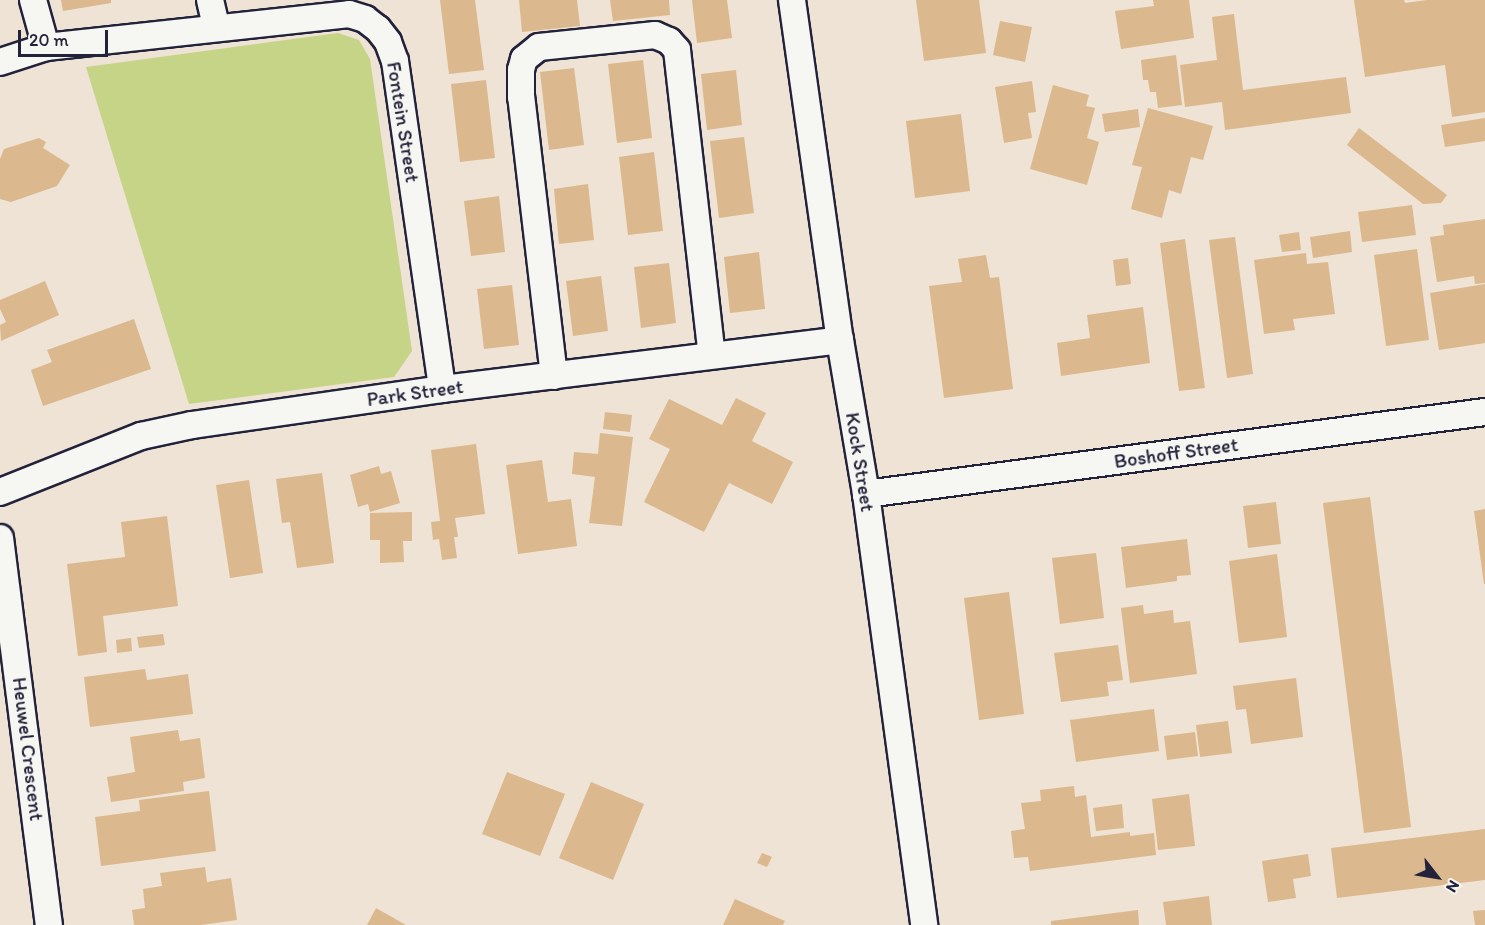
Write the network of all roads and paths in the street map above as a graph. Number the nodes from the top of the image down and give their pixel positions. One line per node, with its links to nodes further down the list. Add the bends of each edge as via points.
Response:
1 (33, 0): 6 (street)
2 (210, 0): 5 (street)
3 (792, 0): 8 (street, Kock Street)
4 (313, 9): 5 (street, Fontein Street); 11 (street, Fontein Street, via 365,19 388,42 395,61)
5 (216, 27): 6 (street, Fontein Street)
6 (46, 47): 7 (street, Fontein Street)
7 (0, 62)
8 (840, 340): 9 (street, Park Street); 14 (street, Kock Street)
9 (712, 355): 10 (street, Park Street); 10 (street, via 677,50 655,35 540,47 524,59 521,97)
10 (554, 376): 11 (street, Park Street)
11 (442, 388): 13 (street, Park Street, via 246,416 141,436)
12 (1485, 412): 14 (street, Boshoff Street)
13 (0, 492)
14 (866, 494): 17 (street, Kock Street)
15 (0, 538): 16 (street, Heuwel Crescent)
16 (49, 925)
17 (924, 925)

